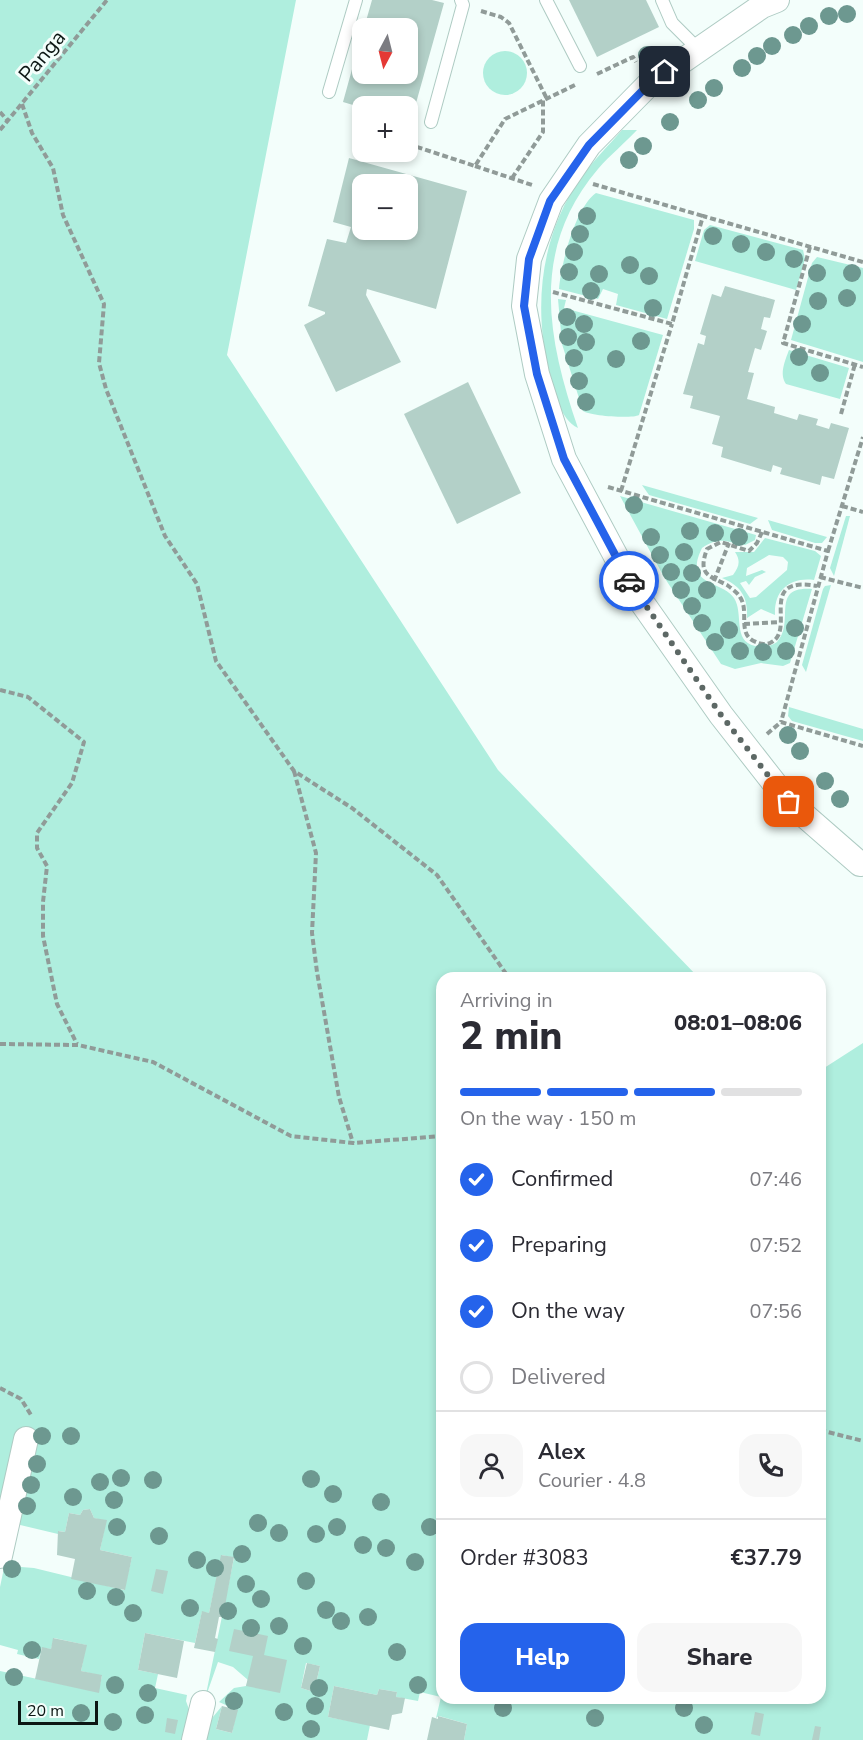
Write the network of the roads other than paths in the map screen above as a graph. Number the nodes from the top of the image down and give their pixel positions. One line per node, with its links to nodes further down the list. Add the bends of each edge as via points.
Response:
1 (356, 0): 8 (lane)
2 (546, 0): 7 (lane)
3 (662, 0): 6 (lane, via 672,22)
4 (768, 2): 6 (street)
5 (462, 3): 9 (lane)
6 (698, 49): 10 (street, via 649,84 589,145 556,193 529,259 524,306 537,374 564,459 636,594 721,715 789,802)
7 (580, 66)
8 (329, 93)
9 (431, 122)
10 (860, 864)
11 (29, 1430): 12 (street)
12 (0, 1556)
13 (203, 1703): 14 (street)
14 (194, 1740)

